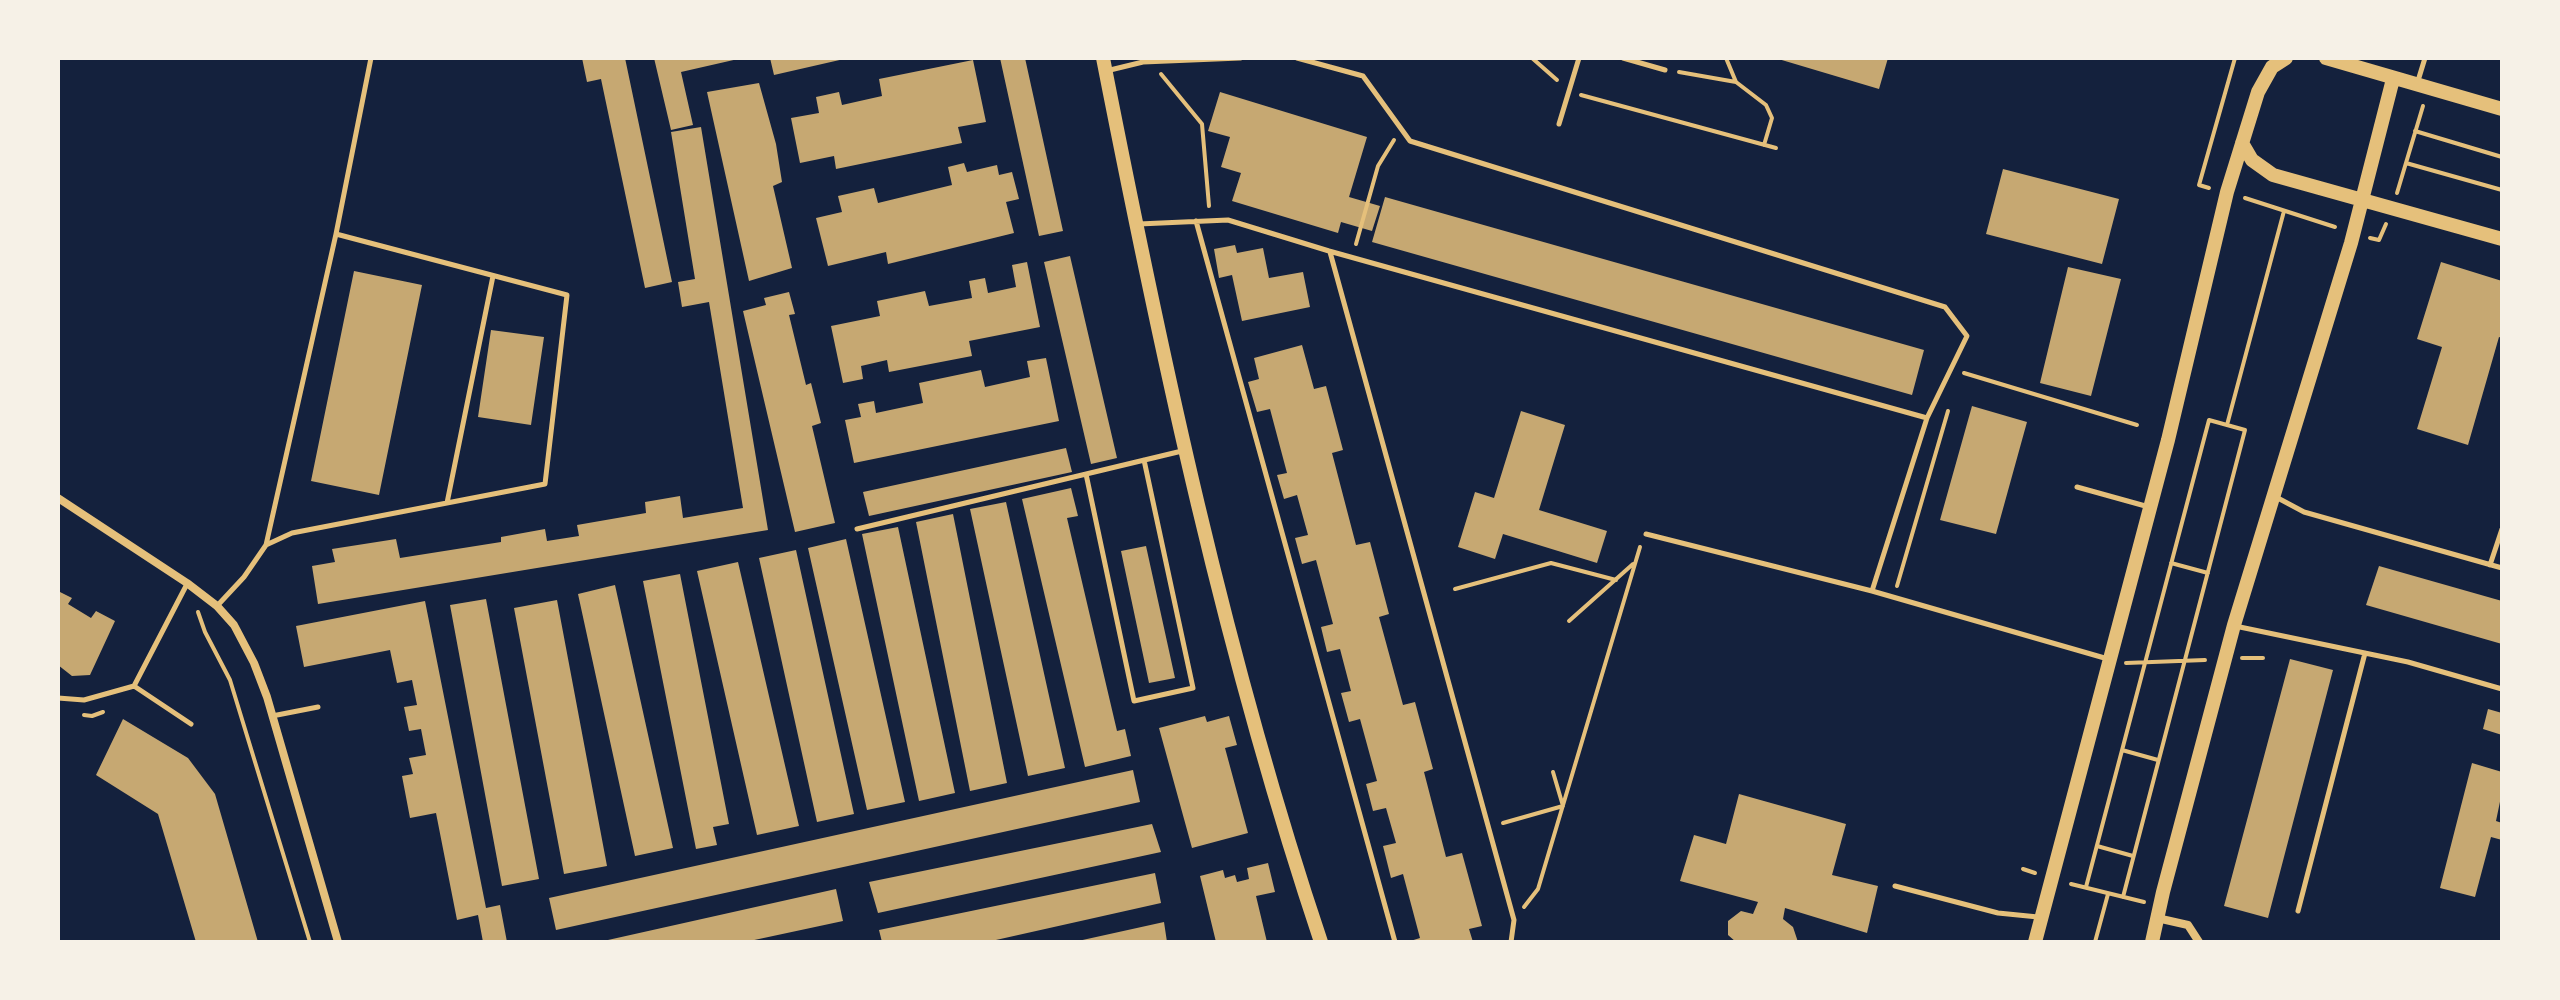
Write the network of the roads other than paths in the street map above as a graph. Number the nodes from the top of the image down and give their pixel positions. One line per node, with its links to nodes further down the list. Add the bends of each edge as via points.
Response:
1 (371, 58): 19 (lane)
2 (1240, 58): 9 (lane)
3 (1297, 58): 23 (lane, via 1363,76 1410,141 1945,307 1967,336)
4 (1579, 58): 14 (lane)
5 (1623, 58): 10 (lane)
6 (2286, 58): 15 (street, via 2272,67 2258,92)
7 (2326, 58): 11 (street)
8 (2425, 58): 12 (lane)
9 (1104, 64): 18 (street)
10 (1665, 70)
11 (2393, 79): 12 (street); 16 (street)
12 (2422, 87): 13 (street)
13 (2502, 109)
14 (1559, 124)
15 (2242, 143): 16 (street, via 2252,160 2273,175); 31 (street)
16 (2360, 200): 20 (street); 28 (street)
17 (1196, 221): 18 (lane); 21 (lane, via 1228,220); 56 (lane)
18 (1138, 224): 24 (street)
19 (336, 234): 22 (lane); 35 (lane)
20 (2502, 239)
21 (1329, 251): 23 (lane); 57 (lane, via 1514,920)
22 (493, 276): 30 (lane); 30 (lane, via 567,295 545,484)
23 (1927, 418): 39 (lane)
24 (1186, 450): 25 (lane); 55 (street, via 1285,836)
25 (1144, 460): 26 (lane); 26 (lane, via 1193,688 1134,701)
26 (1086, 474): 32 (lane)
27 (2077, 487): 31 (lane)
28 (2273, 496): 36 (lane, via 2304,512); 41 (street)
29 (58, 498): 38 (street)
30 (447, 503): 35 (lane, via 292,533)
31 (2150, 507): 43 (street)
32 (857, 529)
33 (2502, 529): 36 (lane)
34 (1644, 537): 39 (lane)
35 (266, 545): 40 (lane)
36 (2490, 565): 37 (lane)
37 (2502, 568)
38 (187, 583): 40 (street); 44 (lane)
39 (1872, 591): 43 (lane)
40 (217, 606): 48 (street, via 254,663)
41 (2234, 625): 42 (lane); 52 (street)
42 (2365, 653): 45 (lane); 51 (lane)
43 (2109, 660): 53 (street)
44 (134, 686): 46 (lane, via 84,700); 49 (lane)
45 (2502, 689)
46 (58, 698)
47 (318, 707): 48 (lane)
48 (272, 716): 54 (street)
49 (191, 724)
50 (1895, 886): 53 (lane, via 1998,913)
51 (2298, 911)
52 (2159, 912): 59 (street); 60 (street, via 2188,925)
53 (2041, 918): 58 (street)
54 (338, 942)
55 (1321, 942)
56 (1395, 942)
57 (1511, 942)
58 (2035, 942)
59 (2152, 942)
60 (2199, 942)

